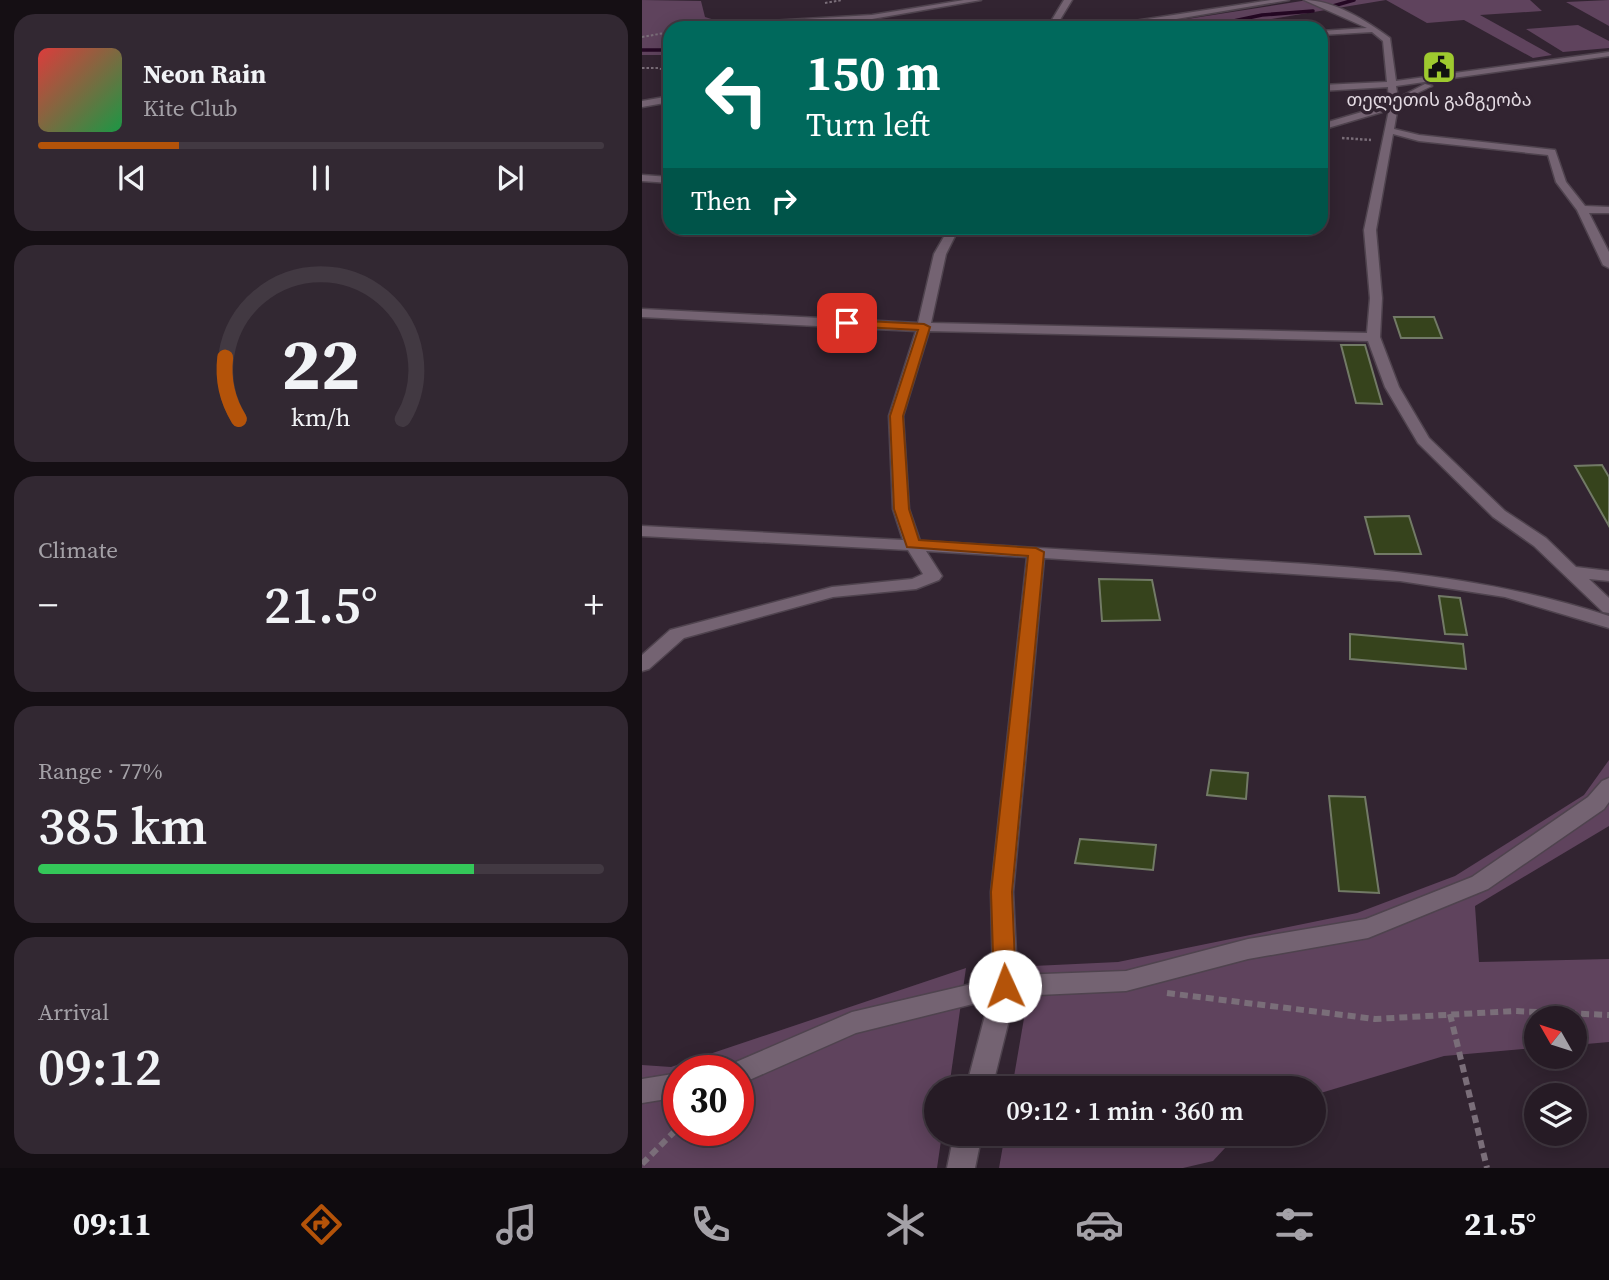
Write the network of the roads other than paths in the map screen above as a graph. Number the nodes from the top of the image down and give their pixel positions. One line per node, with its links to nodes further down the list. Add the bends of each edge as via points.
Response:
1 (977, 0): 7 (street, via 872,18)
2 (988, 0): 6 (street)
3 (1068, 0): 8 (street)
4 (1285, 0): 9 (street)
5 (1308, 0): 10 (street)
6 (965, 12)
7 (785, 21)
8 (1055, 21)
9 (1161, 21)
10 (1374, 29): 11 (street); 14 (street, via 1387,40)
11 (1328, 32)
12 (1609, 54): 13 (street, via 1529,62)
13 (1454, 77): 14 (street); 16 (street)
14 (1392, 85): 15 (street); 16 (street); 19 (street)
15 (1328, 88)
16 (1417, 90): 19 (street)
17 (663, 100): 18 (street)
18 (642, 104)
19 (1394, 105): 20 (street); 21 (street)
20 (1328, 125)
21 (1387, 136): 24 (street, via 1552,152 1561,182); 30 (street, via 1371,230 1376,298)
22 (642, 178): 23 (street)
23 (663, 180)
24 (1582, 209): 25 (street); 27 (street)
25 (1609, 209)
26 (950, 235): 29 (street, via 940,254)
27 (1609, 265)
28 (642, 313): 29 (street)
29 (924, 327): 30 (street); 32 (street, via 896,416 901,509)
30 (1373, 337): 34 (street, via 1392,387 1423,440 1499,514 1540,542)
31 (642, 531): 32 (street)
32 (913, 544): 33 (street); 38 (street, via 933,576 916,584 832,592 677,634)
33 (1036, 552): 37 (street, via 1434,578 1558,603); 40 (street, via 1002,892)
34 (1572, 572): 35 (street); 36 (street)
35 (1609, 576)
36 (1609, 608)
37 (1609, 622)
38 (642, 665)
39 (1609, 786): 40 (street, via 1596,803 1480,883 1368,928 1248,949 1126,981)
40 (1005, 986): 41 (street, via 852,1023); 42 (street)
41 (754, 1066)
42 (982, 1076)
43 (663, 1088): 44 (street)
44 (642, 1091)
45 (966, 1146): 46 (street)
46 (961, 1168)

